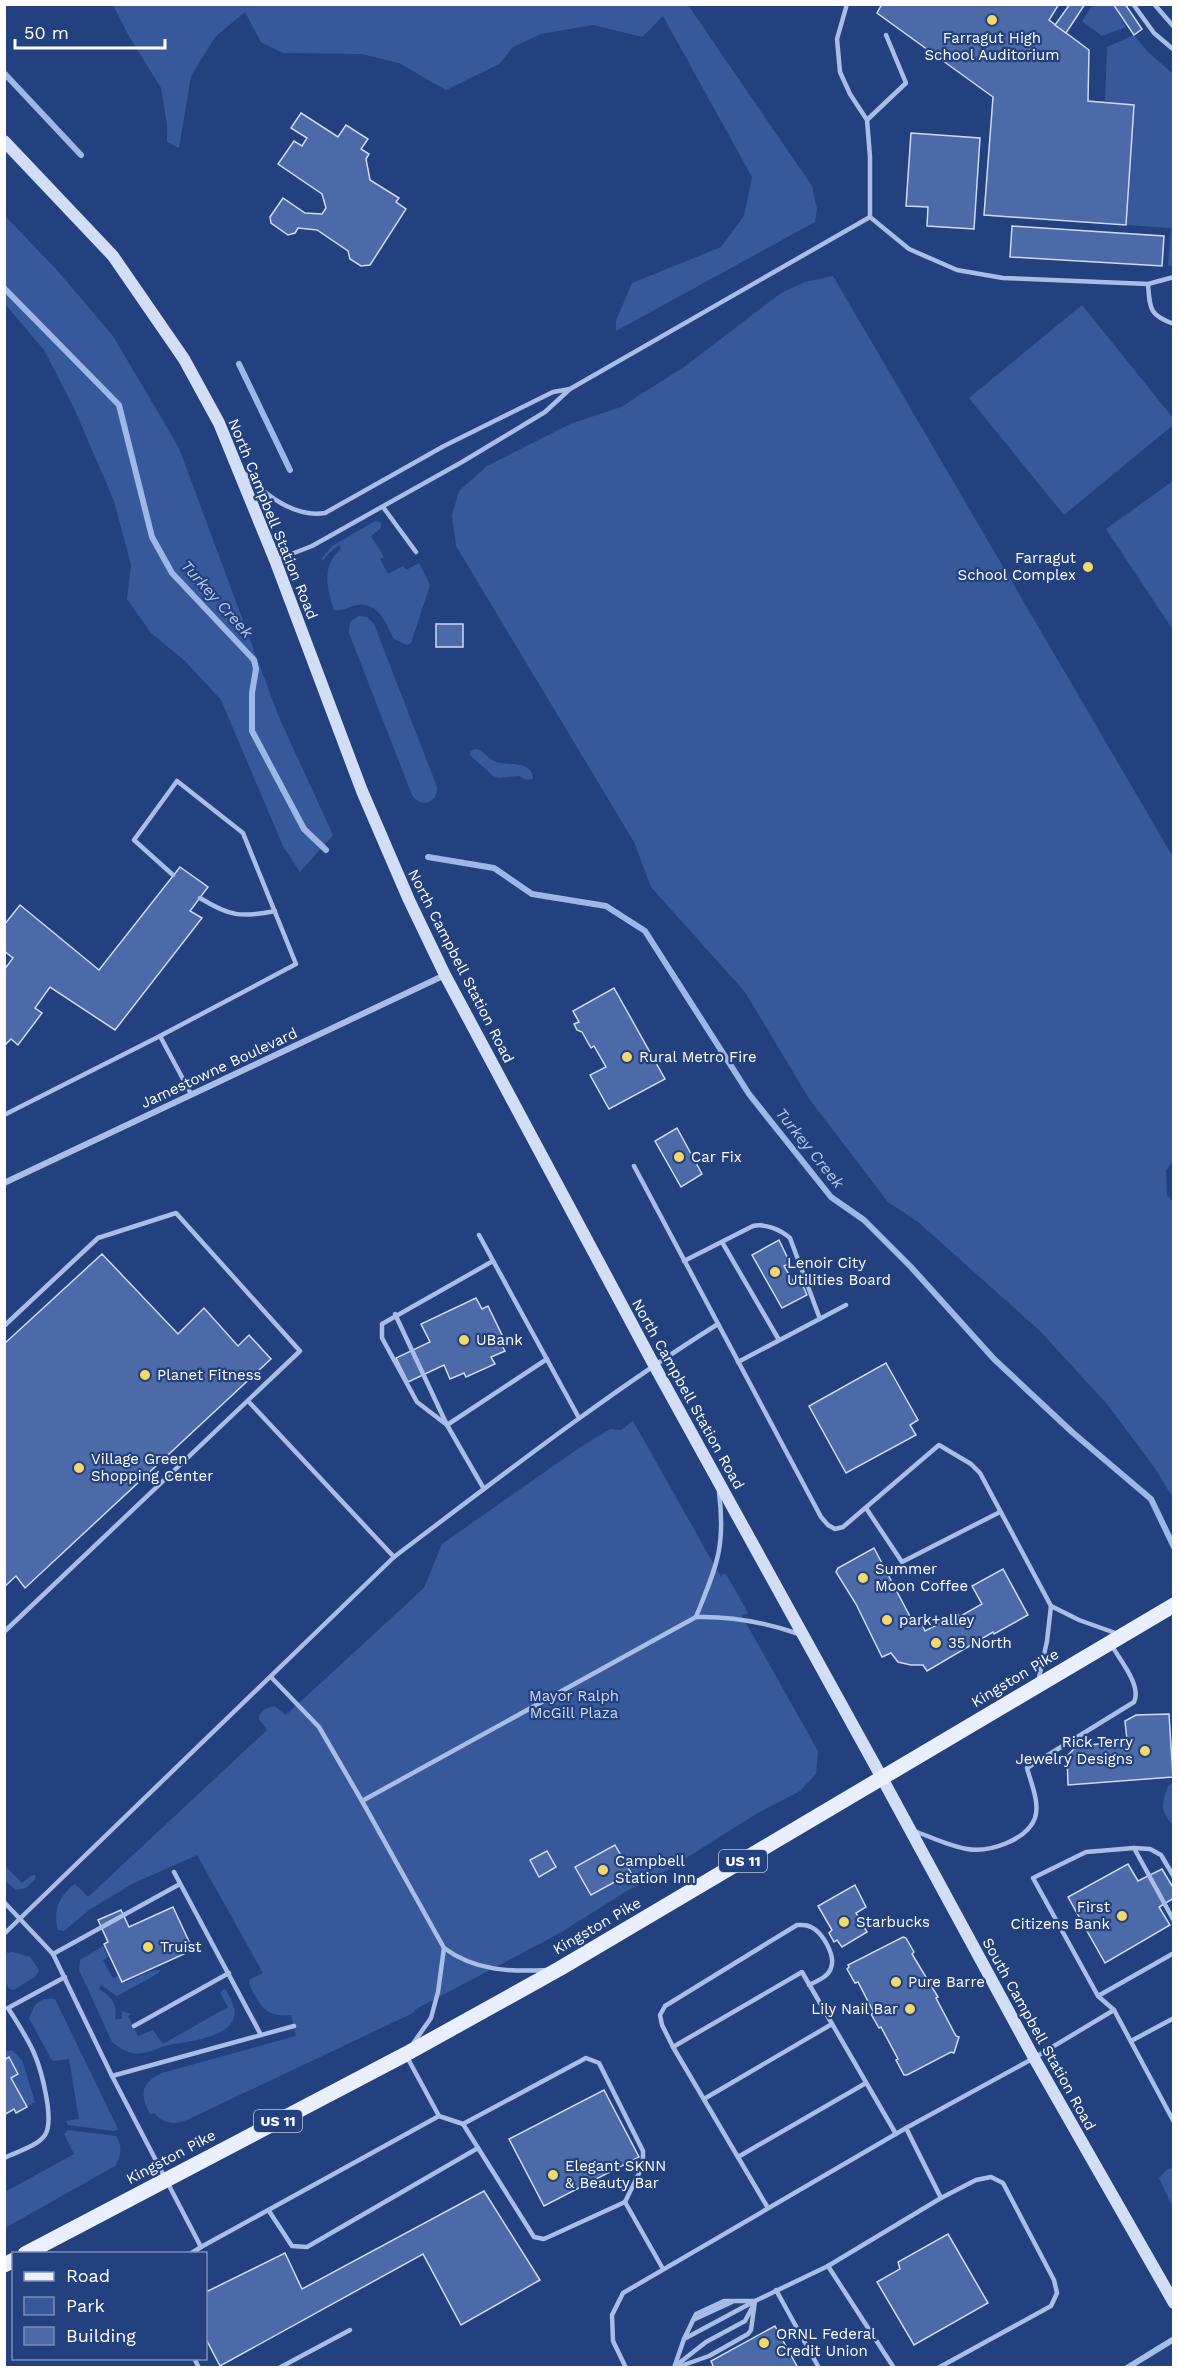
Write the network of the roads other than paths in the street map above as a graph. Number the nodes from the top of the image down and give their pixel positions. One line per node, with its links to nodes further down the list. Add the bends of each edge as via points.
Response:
1 (847, 4): 7 (lane, via 837,39 840,72)
2 (1133, 4): 6 (lane, via 1154,33)
3 (1154, 4): 4 (lane)
4 (1173, 27)
5 (886, 35): 7 (lane, via 906,83)
6 (1173, 50)
7 (867, 120): 9 (lane)
8 (4, 141): 14 (main road, North Campbell Station Road, via 113,256 184,359)
9 (870, 217): 11 (lane, via 909,249 957,270 1003,278); 13 (lane)
10 (1173, 277): 11 (lane)
11 (1148, 284): 12 (lane, via 1152,312)
12 (1173, 324)
13 (570, 389): 14 (lane, via 553,392 444,446 326,513 315,515 279,502); 15 (lane, via 545,412)
14 (237, 465): 17 (main road, North Campbell Station Road)
15 (382, 507): 16 (lane); 17 (lane, via 312,546)
16 (416, 552)
17 (275, 560): 21 (main road, North Campbell Station Road, via 362,791)
18 (173, 875): 20 (lane, via 134,840 177,781 243,833)
19 (200, 898): 20 (lane, via 223,912 251,916)
20 (275, 911): 22 (lane, via 296,964)
21 (445, 975): 23 (street, Jamestowne Boulevard); 39 (main road, North Campbell Station Road)
22 (160, 1036): 23 (lane); 24 (lane)
23 (191, 1094): 26 (street, Jamestowne Boulevard)
24 (4, 1115)
25 (634, 1166): 29 (lane)
26 (5, 1182)
27 (479, 1235): 30 (lane)
28 (722, 1242): 29 (lane); 33 (lane, via 760,1225 783,1232 790,1238); 36 (lane)
29 (684, 1260): 34 (lane)
30 (493, 1261): 32 (lane); 37 (lane)
31 (846, 1305): 33 (lane)
32 (395, 1314): 42 (lane); 42 (lane, via 382,1324 382,1338 417,1402)
33 (820, 1319): 36 (lane)
34 (718, 1324): 38 (lane); 39 (lane)
35 (4, 1326): 40 (lane, via 98,1238 176,1213 300,1351)
36 (779, 1340): 38 (lane)
37 (547, 1359): 41 (lane); 42 (lane)
38 (738, 1362): 45 (lane, via 828,1525 835,1529 843,1527)
39 (654, 1365): 41 (lane); 43 (main road, North Campbell Station Road)
40 (248, 1401): 47 (lane); 51 (lane)
41 (579, 1418): 44 (lane)
42 (447, 1425): 44 (lane)
43 (717, 1478): 50 (lane, via 722,1540 712,1580); 52 (main road, North Campbell Station Road)
44 (484, 1489): 47 (lane)
45 (866, 1508): 46 (lane, via 902,1562); 46 (lane, via 939,1445 980,1473)
46 (1000, 1512): 49 (lane)
47 (394, 1557): 54 (lane)
48 (1173, 1605): 53 (main road, Kingston Pike / US 11)
49 (1051, 1606): 53 (lane); 55 (lane)
50 (696, 1617): 52 (lane, via 731,1618); 57 (lane)
51 (4, 1632)
52 (804, 1636): 56 (main road, North Campbell Station Road)
53 (1116, 1639): 55 (main road, Kingston Pike / US 11); 58 (lane, via 1133,1683 1134,1702 1027,1768 1036,1800 1035,1817 1027,1832 1003,1845 968,1850)
54 (271, 1677): 57 (lane, via 319,1727); 64 (lane)
55 (1037, 1686): 56 (main road, Kingston Pike / US 11)
56 (882, 1778): 58 (main road, South Campbell Station Road); 70 (main road, Kingston Pike / US 11)
57 (362, 1801): 67 (lane)
58 (911, 1830): 85 (main road, South Campbell Station Road)
59 (1134, 1848): 61 (lane, via 1150,1849 1161,1855); 65 (lane); 74 (lane, via 1086,1852 1033,1878)
60 (174, 1872): 62 (lane)
61 (1173, 1877)
62 (180, 1884): 69 (lane); 71 (lane)
63 (4, 1902): 64 (lane)
64 (21, 1919): 66 (lane); 69 (lane)
65 (1173, 1921)
66 (4, 1934)
67 (444, 1948): 70 (lane, via 481,1967 512,1972); 84 (lane, via 431,2018)
68 (1173, 1953): 74 (lane)
69 (54, 1954): 72 (lane)
70 (559, 1969): 84 (main road, Kingston Pike / US 11)
71 (229, 1973): 79 (lane); 81 (lane)
72 (65, 1977): 75 (lane); 86 (lane)
73 (809, 1985): 78 (lane); 83 (lane, via 802,1972); 83 (lane, via 825,1976 832,1962 814,1928 797,1925 665,2006 660,2015)
74 (1098, 1996): 76 (lane)
75 (6, 2010): 96 (lane, via 34,2053 49,2125 38,2142)
76 (1114, 2010): 82 (lane); 85 (lane)
77 (1173, 2018): 82 (lane)
78 (832, 2024): 87 (lane); 88 (lane)
79 (134, 2026)
80 (294, 2026): 81 (lane)
81 (261, 2035): 86 (lane)
82 (1131, 2041): 90 (lane)
83 (673, 2047): 88 (lane)
84 (406, 2054): 89 (lane); 97 (main road, Kingston Pike / US 11)
85 (1034, 2058): 92 (lane); 109 (main road, South Campbell Station Road)
86 (112, 2076): 97 (lane)
87 (866, 2083): 93 (lane); 95 (lane)
88 (704, 2099): 95 (lane)
89 (439, 2116): 91 (lane); 101 (lane)
90 (1173, 2122)
91 (463, 2124): 94 (lane); 99 (lane, via 586,2058 599,2063 644,2151 644,2165)
92 (906, 2128): 93 (lane); 98 (lane)
93 (896, 2134): 100 (lane)
94 (478, 2148): 99 (lane, via 534,2237 544,2239); 101 (lane, via 307,2247 292,2247)
95 (738, 2157): 100 (lane)
96 (4, 2158)
97 (166, 2180): 102 (lane); 103 (main road, Kingston Pike / US 11)
98 (941, 2198): 105 (lane); 118 (lane, via 976,2180 991,2177 1003,2183 1054,2280 1057,2293 1051,2306)
99 (625, 2202): 106 (lane)
100 (768, 2208): 106 (lane)
101 (269, 2211): 102 (lane)
102 (201, 2247): 104 (lane)
103 (28, 2252)
104 (192, 2252)
105 (828, 2266): 107 (lane); 117 (lane)
106 (663, 2269): 114 (lane, via 623,2293 612,2315 613,2341)
107 (776, 2290): 108 (lane); 116 (lane)
108 (756, 2301): 111 (lane); 111 (lane, via 734,2300 693,2320); 115 (lane, via 745,2321 706,2342); 115 (lane, via 748,2334 710,2356)
109 (1173, 2302)
110 (350, 2330): 113 (lane)
111 (684, 2339): 115 (lane)
112 (1173, 2339): 119 (street)
113 (279, 2367)
114 (626, 2367)
115 (675, 2367)
116 (819, 2367)
117 (894, 2367)
118 (938, 2367)
119 (1126, 2367)

